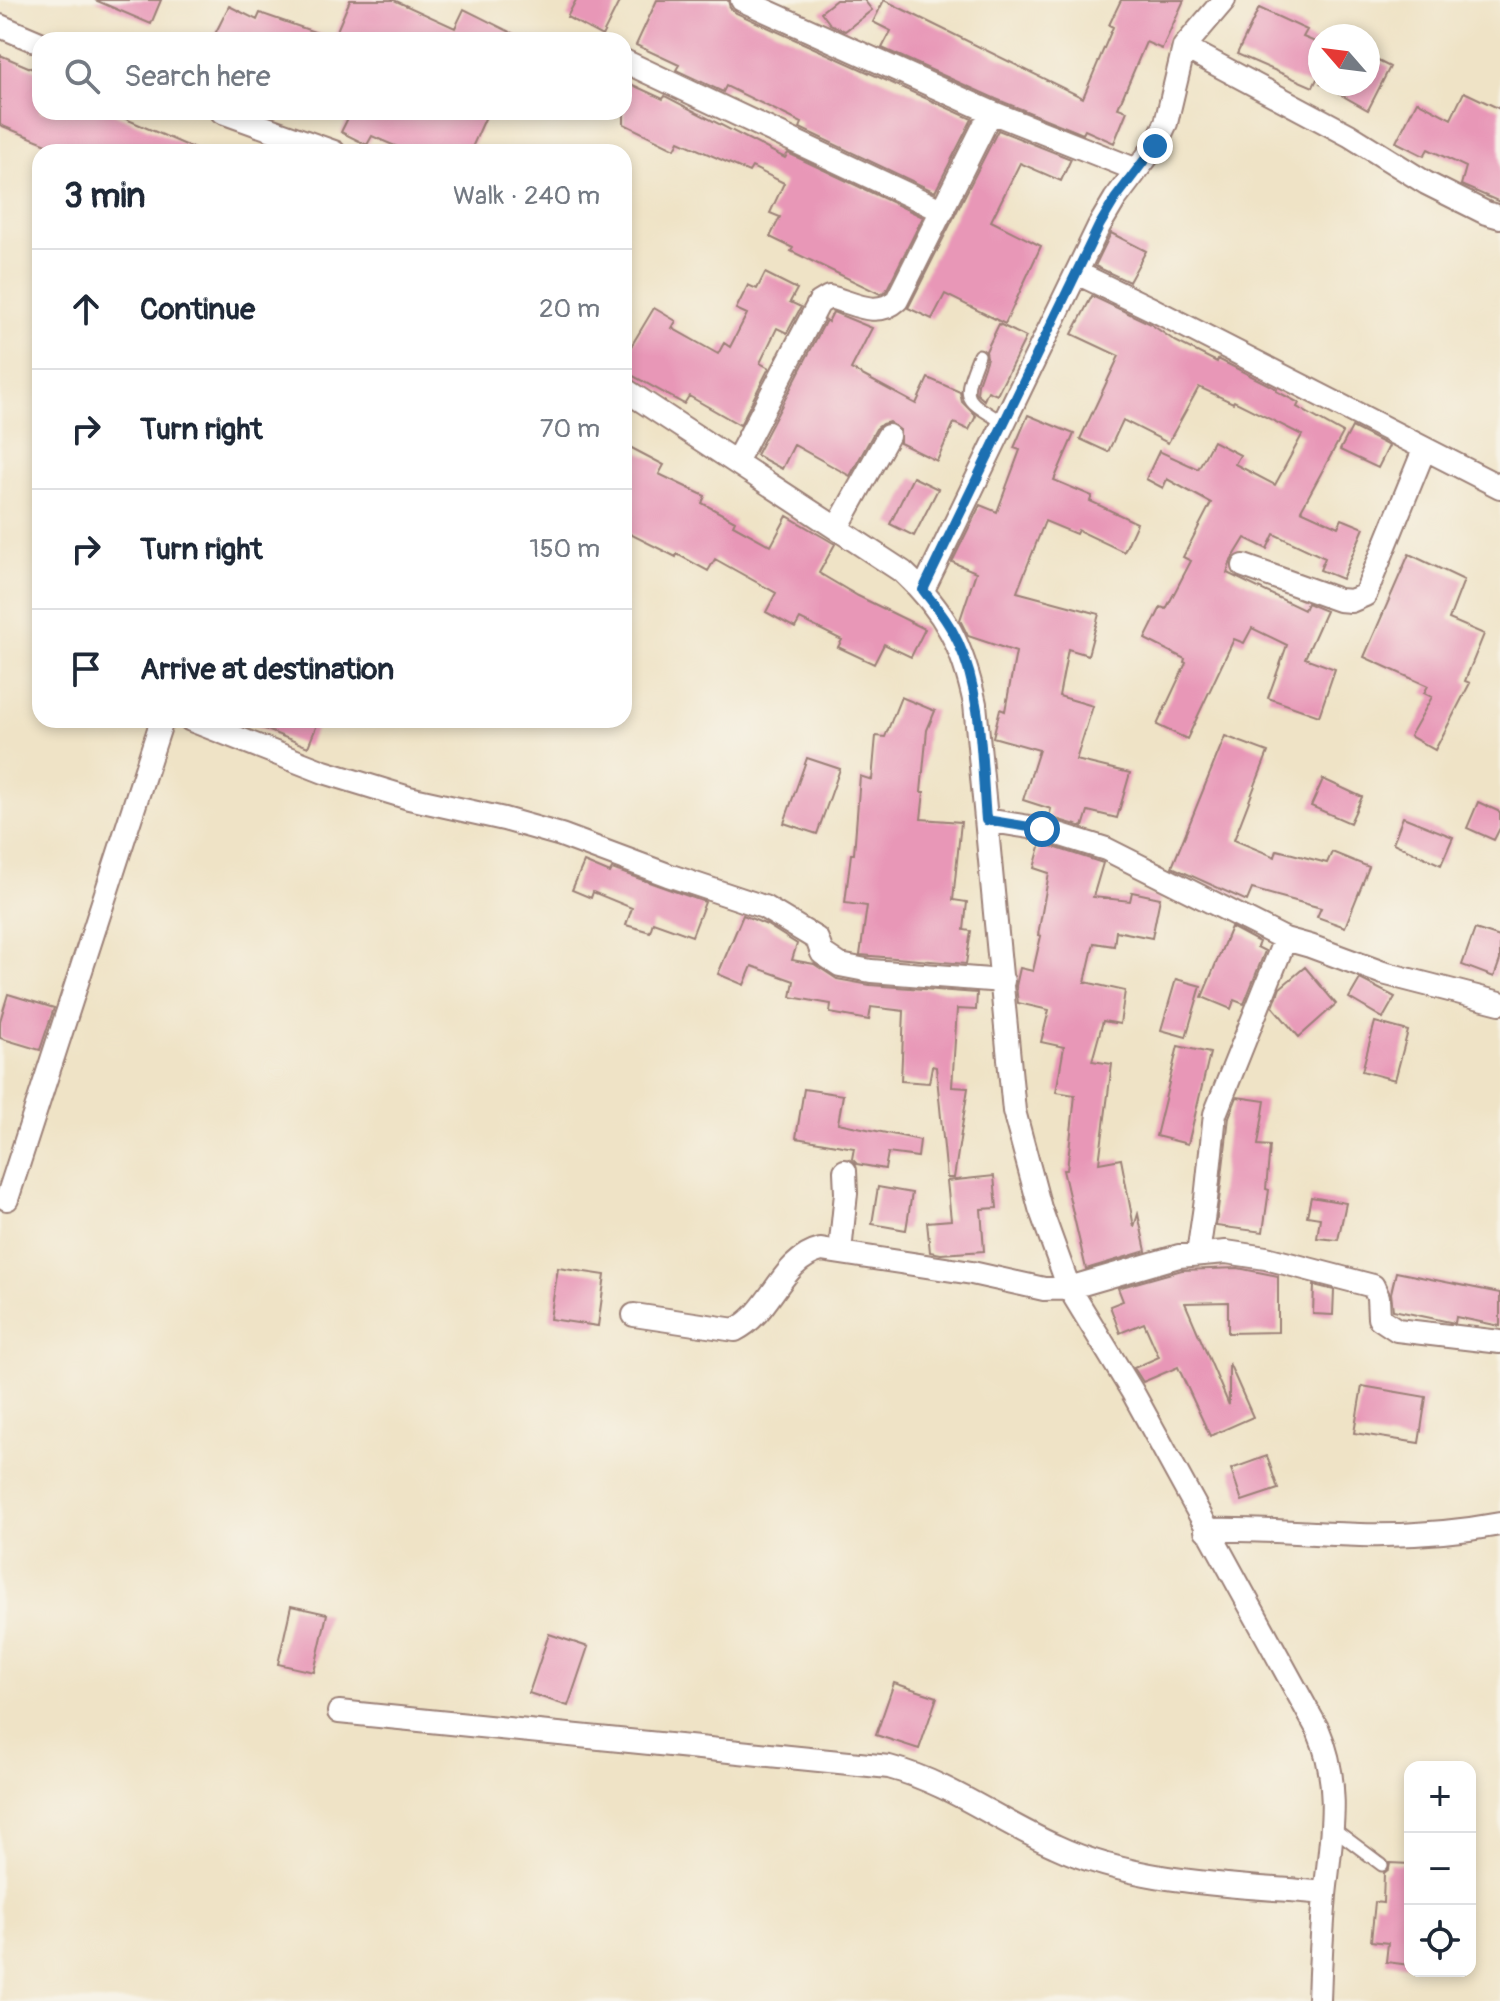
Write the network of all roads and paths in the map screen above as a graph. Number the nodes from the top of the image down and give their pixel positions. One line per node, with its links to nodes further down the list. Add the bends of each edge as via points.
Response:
1 (742, 0): 7 (street)
2 (1224, 0): 5 (street)
3 (0, 26): 4 (street)
4 (32, 40)
5 (1184, 47): 10 (street, via 1166,123); 12 (street, via 1349,135 1426,183)
6 (632, 65): 11 (street)
7 (991, 112): 10 (street); 11 (street)
8 (244, 120): 9 (street)
9 (312, 144)
10 (1137, 170): 13 (street, via 1099,226)
11 (943, 211): 19 (street, via 888,309 829,297 819,303)
12 (1500, 217)
13 (1077, 273): 16 (street); 18 (street)
14 (979, 355): 16 (lane, via 966,388 968,397)
15 (632, 394): 19 (street)
16 (1004, 423): 23 (street)
17 (888, 436): 21 (street)
18 (1424, 450): 20 (street); 22 (street, via 1365,595 1339,600)
19 (736, 462): 21 (street)
20 (1500, 487)
21 (837, 528): 23 (street)
22 (1244, 566)
23 (923, 590): 26 (street, via 959,644 968,671)
24 (159, 728): 31 (street)
25 (211, 728): 28 (street, via 324,772 561,835 764,907 817,939 822,953 840,965)
26 (986, 820): 27 (street, via 1042,829 1106,849); 28 (street)
27 (1285, 939): 29 (street, via 1383,973); 33 (street, via 1215,1114)
28 (1003, 981): 34 (street, via 1014,1111)
29 (1500, 1003)
30 (845, 1171): 32 (street)
31 (7, 1199)
32 (840, 1252): 34 (street, via 1028,1286); 35 (street, via 806,1254 749,1322 735,1330)
33 (1198, 1254): 34 (street); 36 (street, via 1266,1258 1366,1283 1377,1291 1379,1318 1397,1330)
34 (1069, 1288): 38 (street, via 1132,1391)
35 (634, 1315)
36 (1500, 1342)
37 (1500, 1524): 38 (street, via 1410,1534)
38 (1206, 1530): 40 (street, via 1323,1741 1332,1771)
39 (339, 1712): 42 (street, via 889,1767 936,1782 1056,1847 1108,1864 1188,1882)
40 (1334, 1829): 41 (lane); 42 (street)
41 (1382, 1865)
42 (1325, 1893): 43 (street)
43 (1319, 2001)

